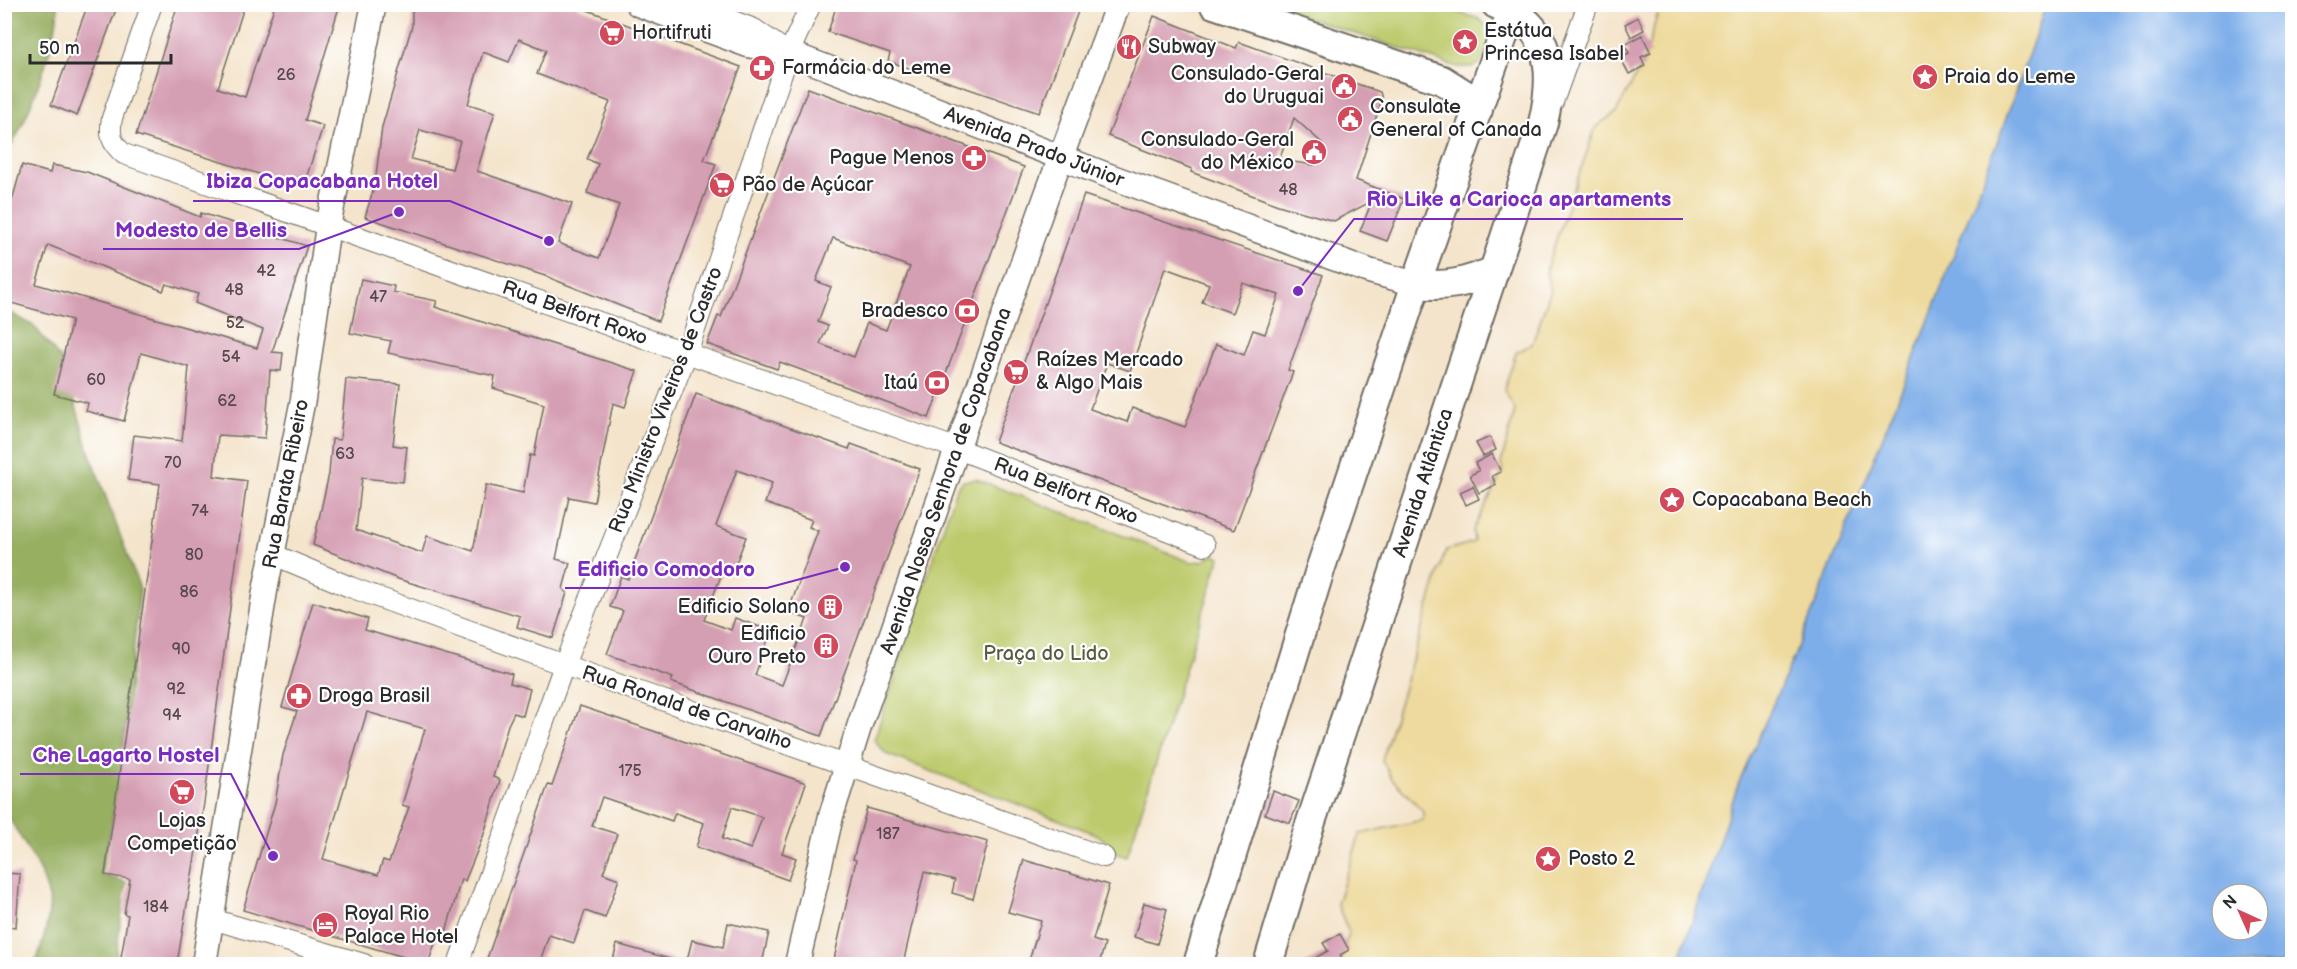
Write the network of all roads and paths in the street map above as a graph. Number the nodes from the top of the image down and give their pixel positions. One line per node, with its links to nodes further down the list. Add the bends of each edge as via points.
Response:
1 (152, 4): 14 (street, Rua Belfort Roxo, via 112,118 110,135 115,146 140,161)
2 (374, 4): 14 (main road, Rua Barata Ribeiro)
3 (638, 4): 10 (main road, Avenida Prado Júnior, via 748,45)
4 (689, 4): 10 (street, Avenida Prado Júnior, via 754,29)
5 (811, 4): 10 (street, Rua Ministro Viveiros de Castro)
6 (1118, 4): 13 (main road, Avenida Nossa Senhora de Copacabana)
7 (1214, 4): 11 (highway, via 1442,80 1469,97)
8 (1588, 4): 12 (street, Avenida Atlântica, via 1561,84)
9 (1508, 7): 11 (highway); 12 (highway, via 1529,24 1544,50 1551,81)
10 (789, 53): 13 (main road, Avenida Prado Júnior); 17 (street, Rua Ministro Viveiros de Castro)
11 (1478, 110): 16 (highway)
12 (1543, 123): 15 (highway, Avenida Atlântica)
13 (1061, 158): 16 (main road, Avenida Prado Júnior, via 1369,271); 18 (main road, Avenida Nossa Senhora de Copacabana)
14 (328, 226): 17 (street, Rua Belfort Roxo); 20 (main road, Rua Barata Ribeiro, via 303,399)
15 (1494, 271): 16 (highway, via 1443,287); 30 (highway, Avenida Atlântica, via 1305,837)
16 (1416, 284): 29 (highway, via 1320,570)
17 (687, 353): 18 (street, Rua Belfort Roxo); 21 (street, Rua Ministro Viveiros de Castro)
18 (958, 449): 19 (street, Rua Belfort Roxo); 22 (main road, Avenida Nossa Senhora de Copacabana)
19 (1205, 544)
20 (272, 554): 21 (street, Rua Ronald de Carvalho); 24 (main road, Rua Barata Ribeiro)
21 (564, 666): 22 (street, Rua Ronald de Carvalho); 27 (street, Rua Ministro Viveiros de Castro)
22 (847, 764): 23 (street, Rua Ronald de Carvalho); 28 (main road, Avenida Nossa Senhora de Copacabana)
23 (1104, 857)
24 (212, 919): 25 (main road, Rua Barata Ribeiro); 26 (street)
25 (204, 964)
26 (364, 964)
27 (458, 964)
28 (797, 964)
29 (1198, 964)
30 (1268, 964)

